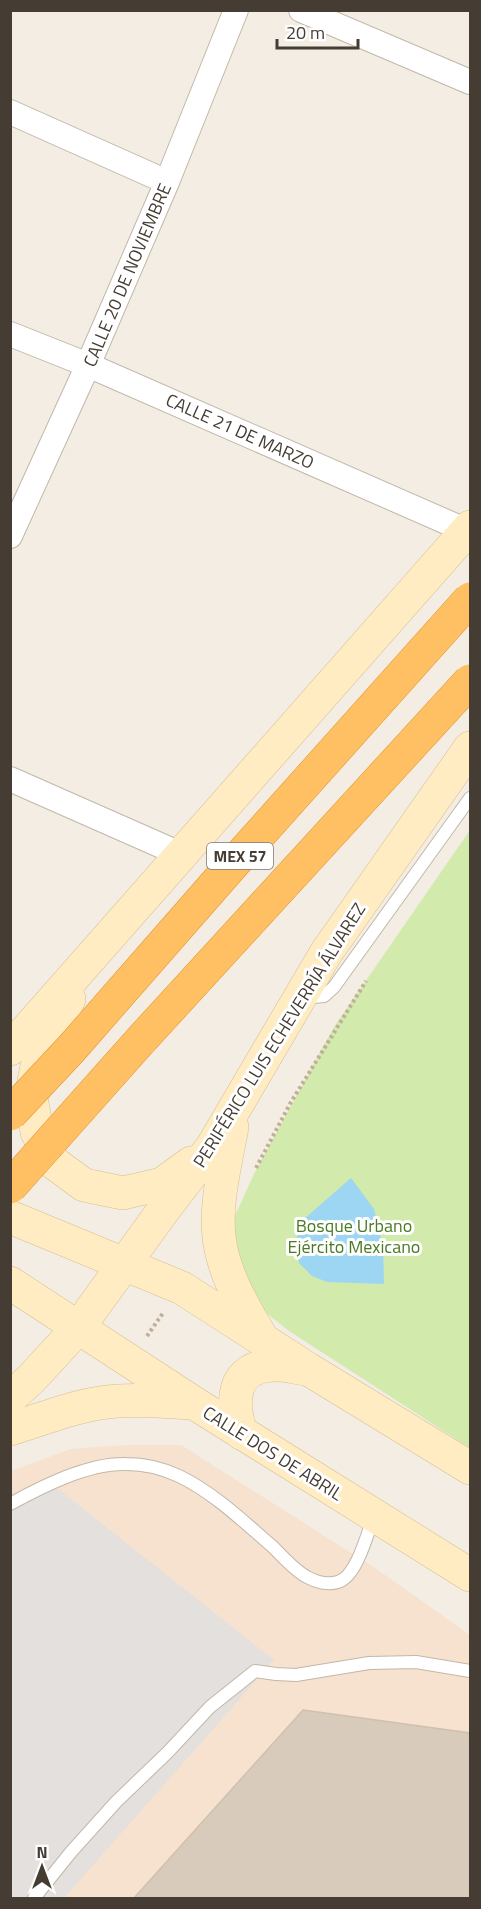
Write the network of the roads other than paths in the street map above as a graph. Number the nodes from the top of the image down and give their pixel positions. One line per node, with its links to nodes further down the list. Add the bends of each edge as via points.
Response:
1 (236, 10): 5 (street, CALLE 20 DE NOVIEMBRE)
2 (301, 10): 3 (street)
3 (471, 82)
4 (10, 112): 5 (street)
5 (167, 182): 7 (street, CALLE 20 DE NOVIEMBRE)
6 (10, 334): 7 (street, CALLE 21 DE MARZO)
7 (88, 365): 8 (street, CALLE 21 DE MARZO); 9 (street, CALLE 20 DE NOVIEMBRE)
8 (469, 529): 15 (street)
9 (10, 536)
10 (471, 598): 20 (highway, MEX 57, bridge)
11 (471, 681): 22 (highway, MEX 57, bridge)
12 (471, 748): 17 (street, PERIFÉRICO LUIS ECHEVERRÍA ÁLVAREZ, via 326,953)
13 (10, 779): 15 (street)
14 (471, 798): 17 (lane, via 334,987 324,996)
15 (180, 855): 16 (street)
16 (85, 965): 18 (street); 21 (street, via 37,1066 31,1097 37,1132 54,1163 84,1185 123,1193 162,1184)
17 (300, 998): 19 (street, PERIFÉRICO LUIS ECHEVERRÍA ÁLVAREZ)
18 (10, 1049)
19 (235, 1110): 21 (street, PERIFÉRICO LUIS ECHEVERRÍA ÁLVAREZ); 27 (street, via 221,1187 219,1238 241,1303)
20 (10, 1114)
21 (212, 1148): 24 (street, PERIFÉRICO LUIS ECHEVERRÍA ÁLVAREZ)
22 (10, 1186)
23 (10, 1217): 24 (street)
24 (124, 1264): 26 (street, PERIFÉRICO LUIS ECHEVERRÍA ÁLVAREZ); 27 (street, via 182,1288)
25 (10, 1283): 26 (street, CALLE DOS DE ABRIL)
26 (78, 1328): 29 (street, PERIFÉRICO LUIS ECHEVERRÍA ÁLVAREZ); 30 (street, CALLE DOS DE ABRIL)
27 (263, 1339): 28 (street)
28 (308, 1370): 32 (street, via 261,1366 245,1375 234,1402); 33 (street)
29 (10, 1398)
30 (194, 1403): 31 (street, via 98,1403); 32 (street, CALLE DOS DE ABRIL)
31 (10, 1429)
32 (241, 1433): 35 (street, CALLE DOS DE ABRIL)
33 (471, 1468)
34 (10, 1504): 35 (lane, via 99,1466 151,1466 179,1476 231,1509 305,1576 335,1583 346,1579 354,1568)
35 (375, 1516): 36 (street, CALLE DOS DE ABRIL)
36 (471, 1575)
37 (471, 1671): 38 (lane, via 416,1662 369,1662 296,1675 255,1671 210,1707 116,1802)
38 (34, 1899)

